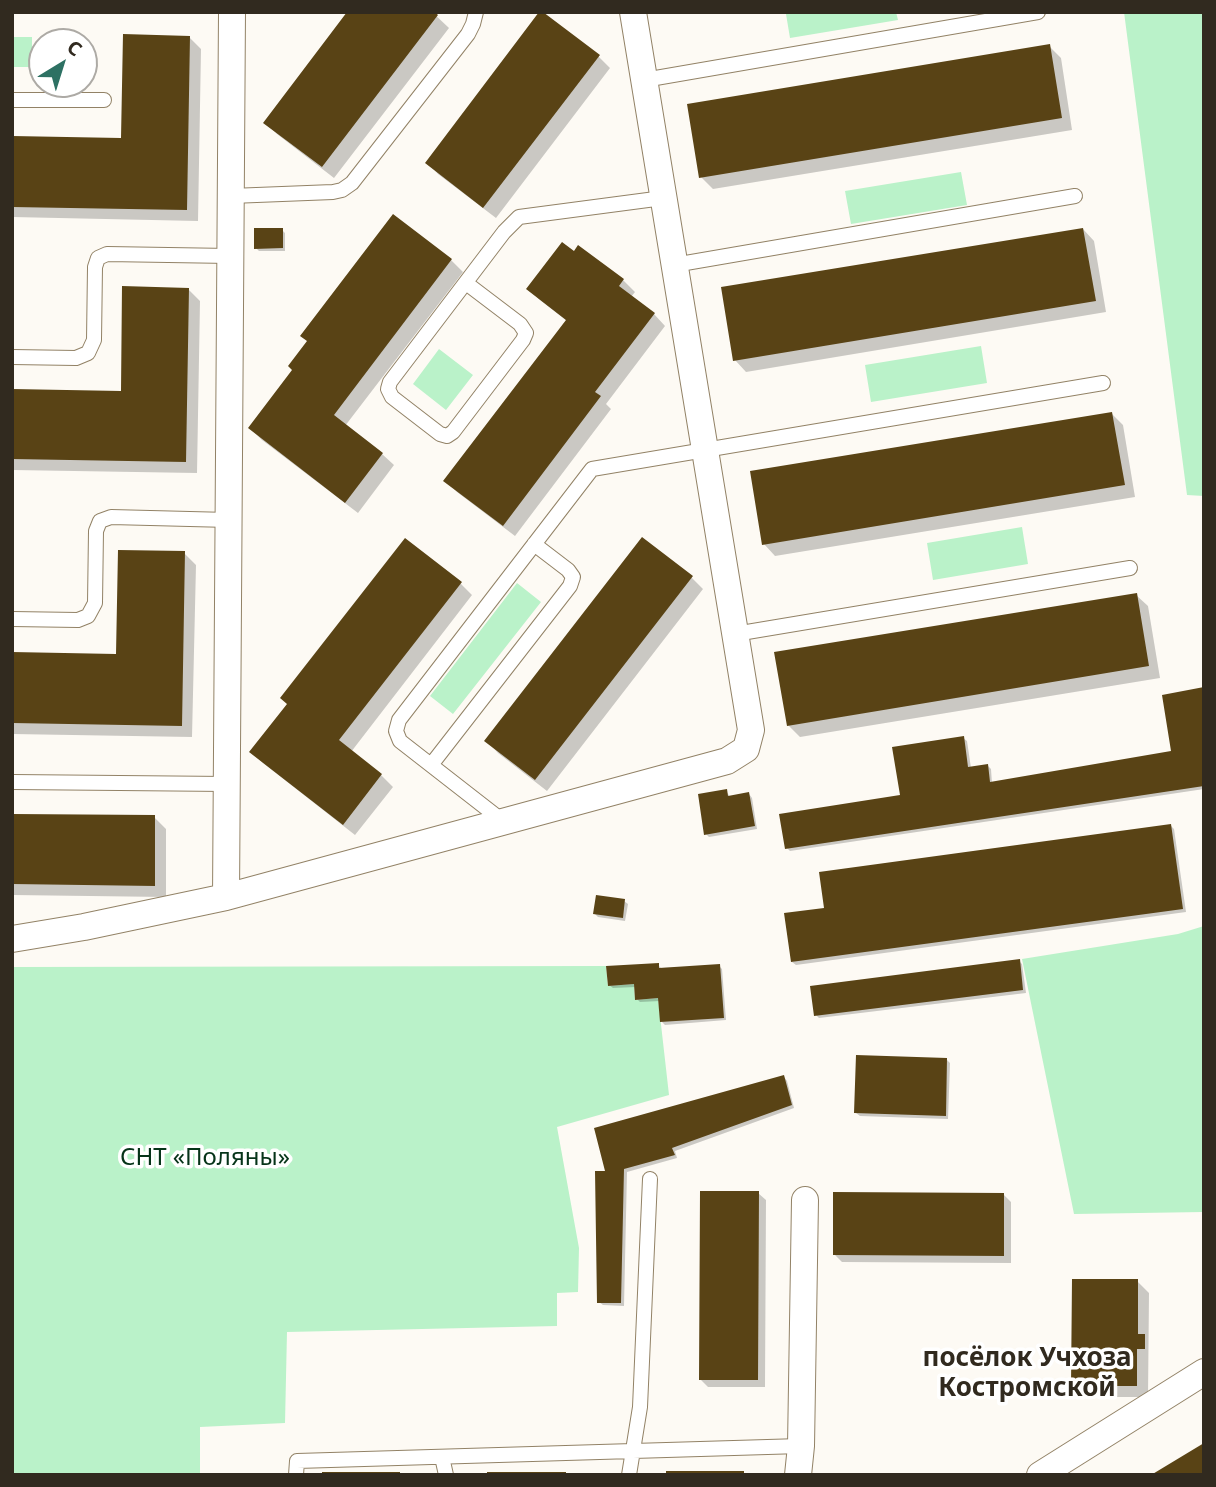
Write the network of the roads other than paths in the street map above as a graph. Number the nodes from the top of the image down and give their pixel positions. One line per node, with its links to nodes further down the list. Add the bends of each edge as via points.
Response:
1 (232, 12): 8 (street)
2 (476, 12): 8 (lane, via 468,34 352,183 334,192)
3 (633, 12): 5 (street)
4 (1038, 12): 5 (lane)
5 (644, 80): 10 (street)
6 (12, 100): 7 (lane)
7 (104, 100)
8 (231, 196): 11 (street)
9 (1074, 196): 12 (lane)
10 (663, 198): 12 (street); 13 (lane, via 519,217)
11 (230, 256): 14 (lane, via 107,254 95,267 94,340 88,353 76,358); 17 (street)
12 (674, 265): 16 (street)
13 (466, 283): 13 (lane, via 388,389 392,397 447,436 526,333)
14 (12, 357)
15 (1103, 383): 16 (lane)
16 (705, 449): 18 (lane, via 592,469); 21 (street)
17 (229, 520): 20 (lane, via 111,517 100,521 95,603 89,616 78,620); 24 (street)
18 (534, 544): 22 (lane, via 399,720 396,731 400,741); 22 (lane, via 568,570 573,578 570,586)
19 (1130, 568): 21 (lane)
20 (12, 619)
21 (735, 634): 25 (street, via 751,730 746,749 727,761)
22 (431, 765): 25 (lane)
23 (12, 782): 24 (lane)
24 (227, 785): 26 (street)
25 (504, 822): 26 (street)
26 (226, 897): 27 (street)
27 (12, 939)
28 (650, 1179): 32 (lane, via 640,1407)
29 (805, 1200): 31 (street)
30 (1204, 1373): 38 (street)
31 (801, 1446): 32 (lane); 37 (street)
32 (633, 1451): 33 (lane); 36 (lane)
33 (442, 1457): 34 (lane, via 297,1461); 35 (lane)
34 (296, 1475)
35 (446, 1475)
36 (629, 1475)
37 (798, 1475)
38 (1040, 1475)

